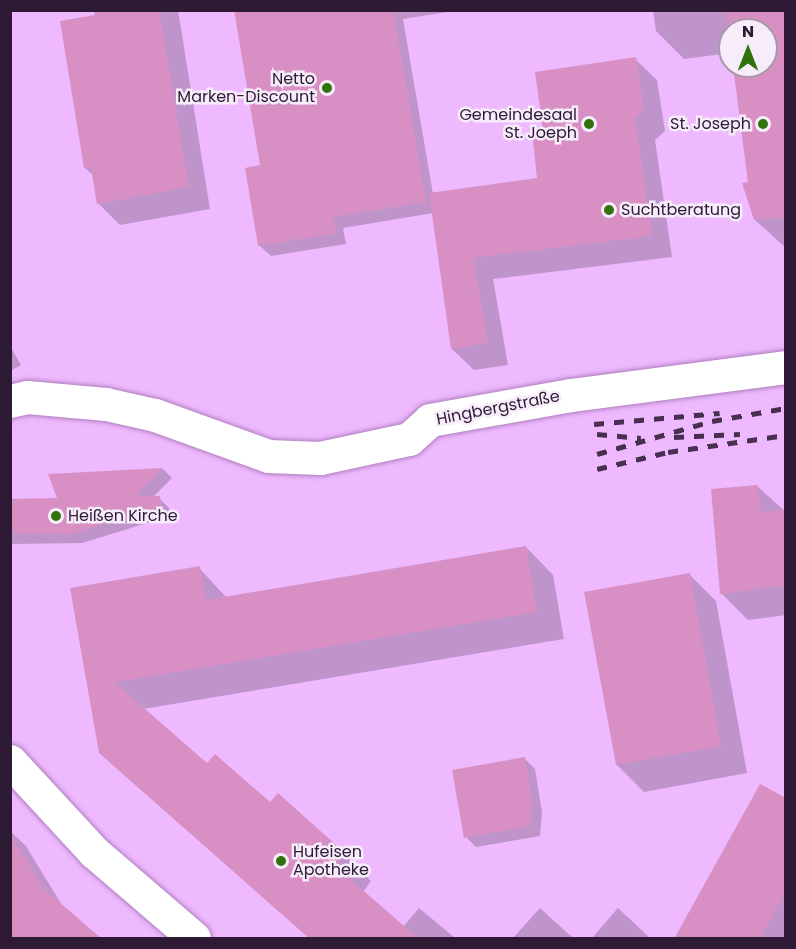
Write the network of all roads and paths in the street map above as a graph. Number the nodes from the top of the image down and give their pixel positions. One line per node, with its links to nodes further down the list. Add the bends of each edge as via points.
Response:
1 (786, 367): 2 (street, Hingbergstraße, via 571,395 430,420 409,439 320,458 268,456 155,414 106,404 27,397)
2 (10, 400)
3 (10, 761): 4 (street, via 94,852)
4 (194, 939)

